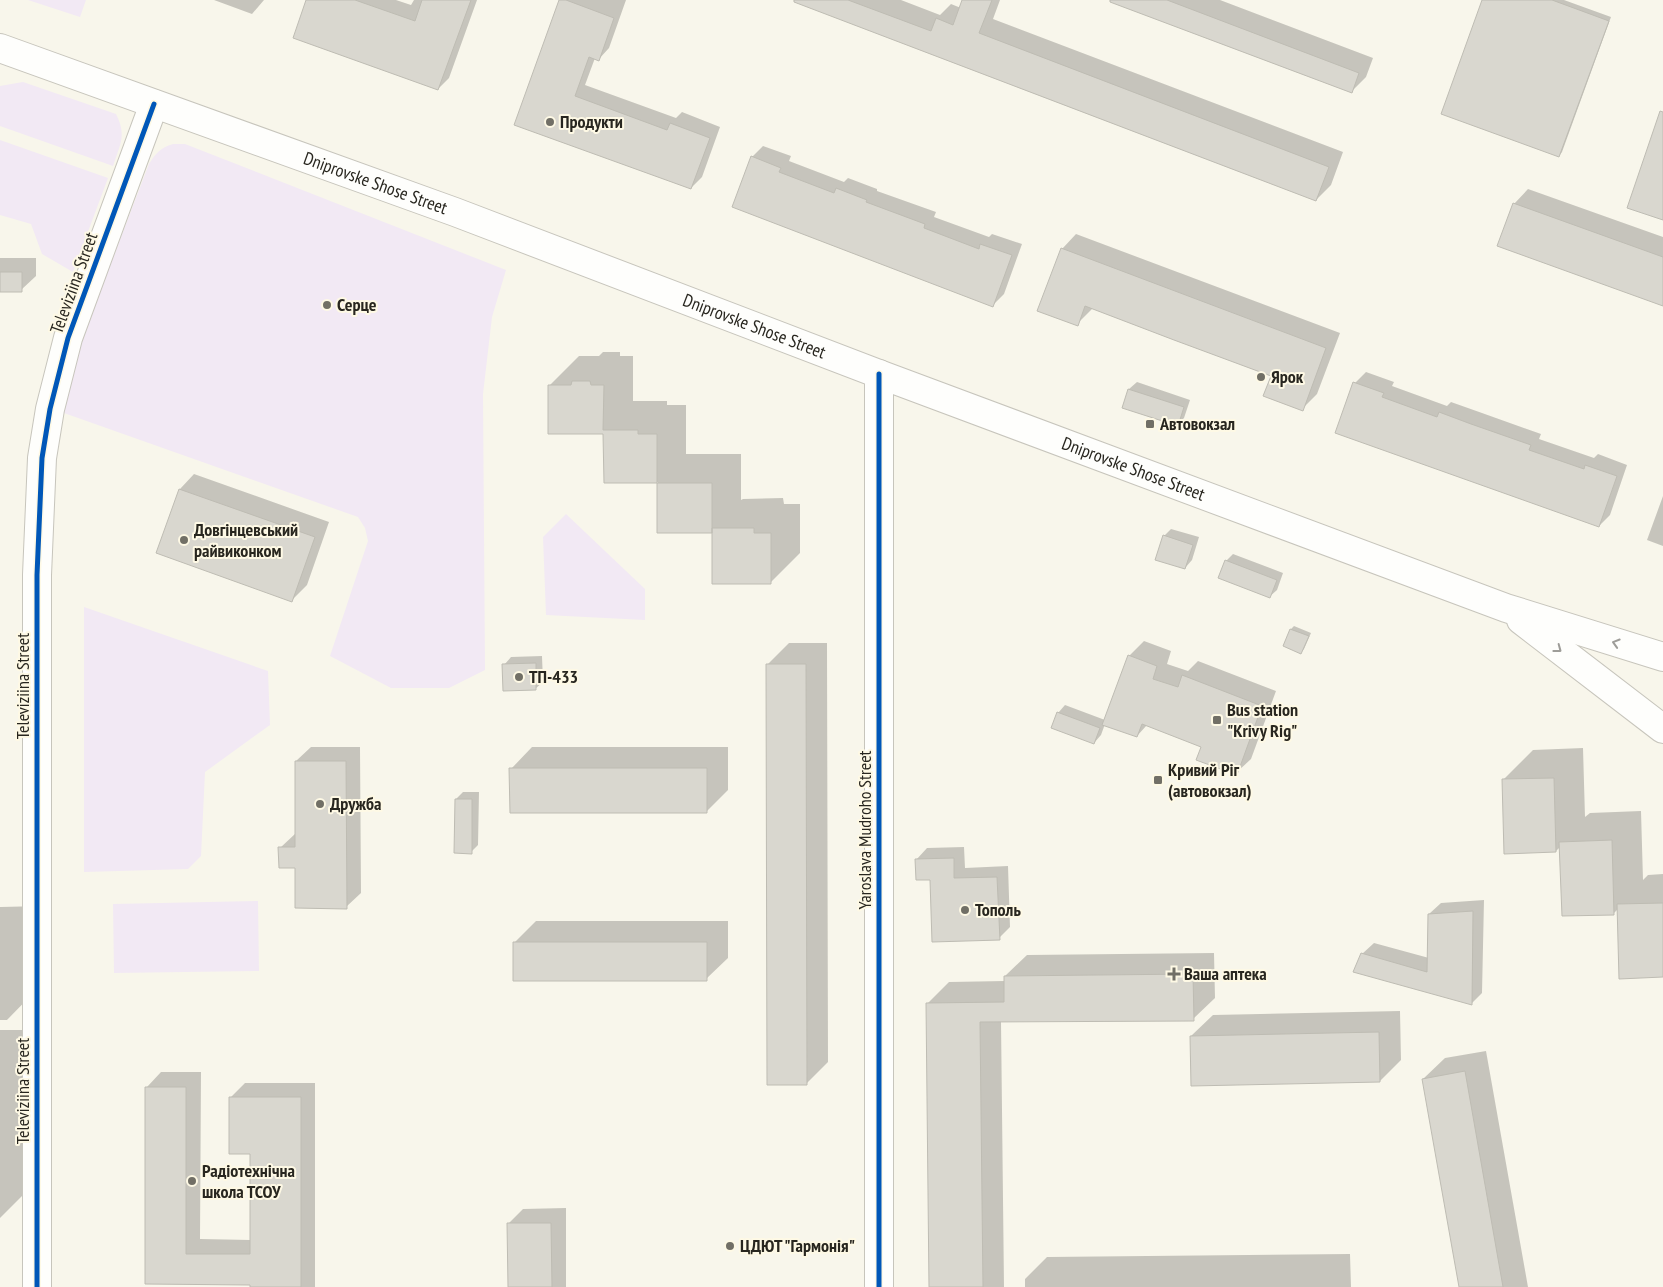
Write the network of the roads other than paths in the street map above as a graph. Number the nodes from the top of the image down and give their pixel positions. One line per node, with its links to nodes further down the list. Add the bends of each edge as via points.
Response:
1 (0, 48): 2 (street, Dniprovske Shose Street)
2 (154, 104): 3 (street, Dniprovske Shose Street, via 455,212); 7 (street, Televiziina Street, via 68,338 50,409 42,458 37,575)
3 (879, 374): 4 (street, Dniprovske Shose Street); 8 (street, Yaroslava Mudroho Street)
4 (1506, 608): 5 (street, one-way to 4); 6 (street, one-way to 6)
5 (1663, 657)
6 (1663, 729)
7 (37, 1287)
8 (879, 1287)

